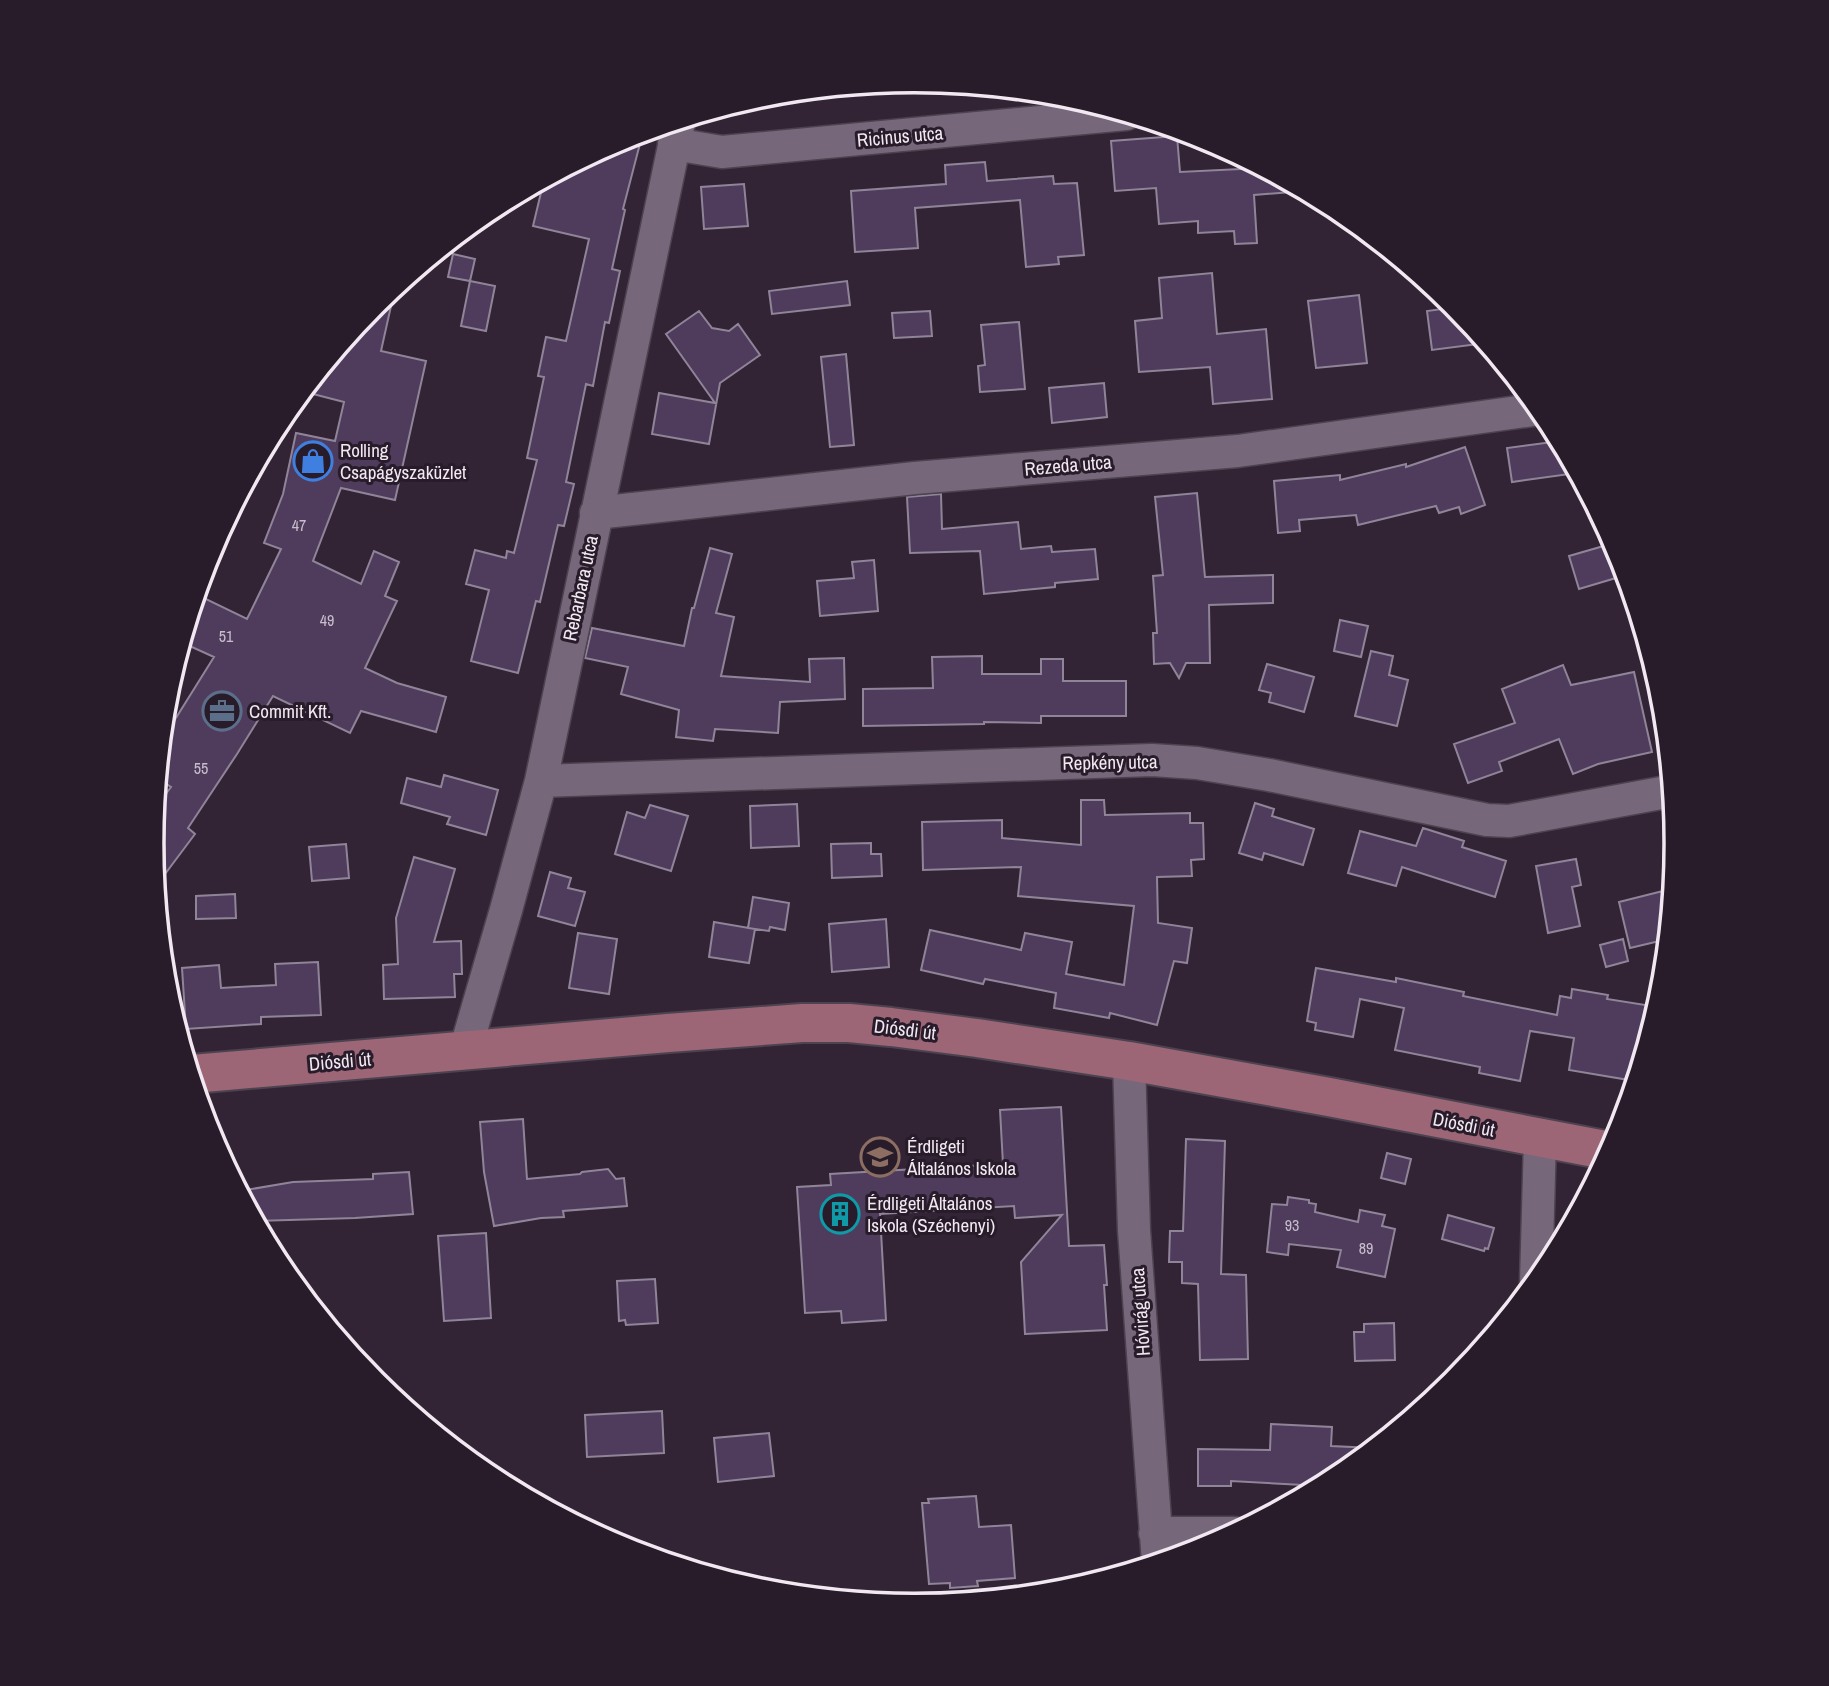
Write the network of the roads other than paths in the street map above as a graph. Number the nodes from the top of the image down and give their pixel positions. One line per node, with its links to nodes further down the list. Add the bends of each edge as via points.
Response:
1 (1102, 116): 2 (street, Ricinus utca, via 722,152)
2 (677, 133): 4 (street, Rebarbara utca)
3 (1527, 410): 4 (street, Rezeda utca, via 1238,451 915,478)
4 (596, 513): 5 (street, Rebarbara utca)
5 (541, 781): 6 (street, Repkény utca, via 1153,760 1245,771 1509,821); 7 (street, Rebarbara utca)
6 (1663, 793)
7 (465, 1051): 8 (main road, Diósdi út, via 849,1023); 9 (main road, Diósdi út)
8 (1129, 1061): 10 (main road, Diósdi út); 14 (street, Hóvirág utca, via 1134,1230)
9 (201, 1073)
10 (1540, 1139): 11 (main road, Diósdi út); 12 (street)
11 (1599, 1149)
12 (1537, 1262)
13 (1184, 1543): 14 (street)
14 (1156, 1548)

